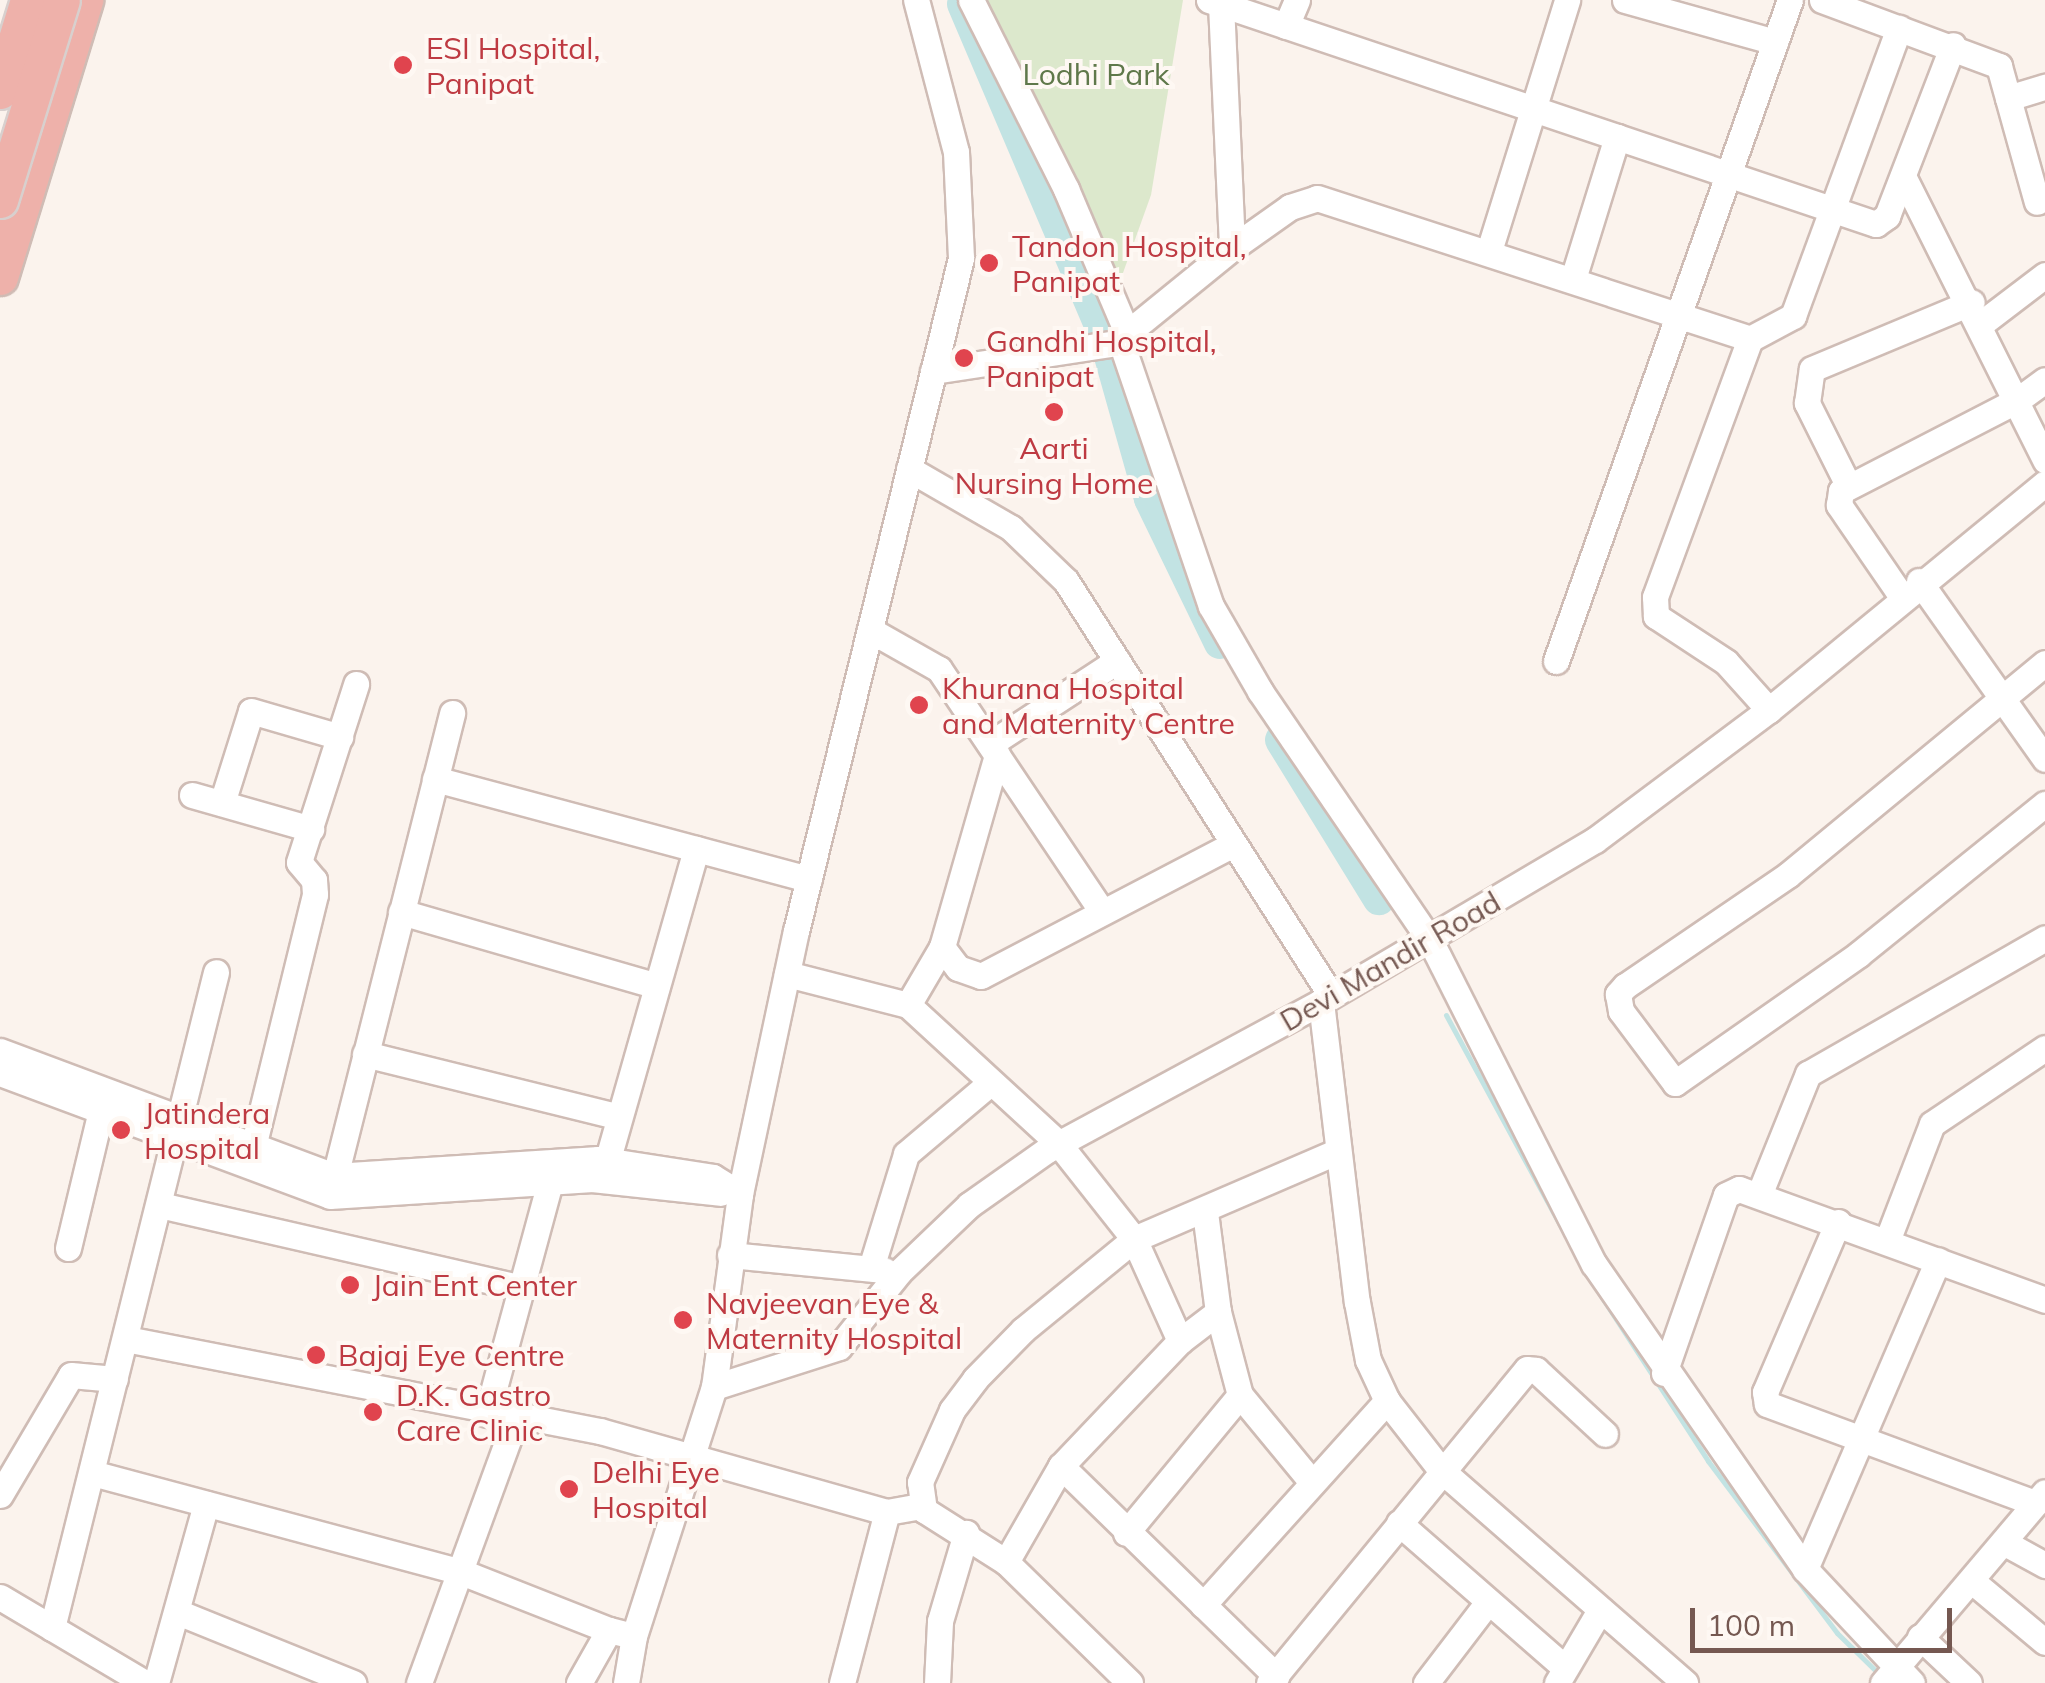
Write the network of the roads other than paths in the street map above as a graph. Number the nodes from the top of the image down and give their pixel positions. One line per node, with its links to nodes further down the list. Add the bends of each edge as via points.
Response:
1 (28, 0): 18 (highway, bridge)
2 (62, 0): 25 (highway, bridge)
3 (85, 0): 19 (highway)
4 (916, 0): 37 (street, via 956,152 962,233)
5 (971, 0): 36 (street, via 1066,189)
6 (1297, 0): 12 (street)
7 (1567, 0): 21 (street)
8 (1625, 0): 14 (street)
9 (1790, 0): 14 (street)
10 (1822, 0): 13 (street)
11 (1213, 1): 12 (street); 28 (street)
12 (1286, 26): 21 (street)
13 (1899, 28): 15 (street); 27 (street)
14 (1775, 42): 23 (street)
15 (1953, 45): 20 (street, via 1998,66); 24 (street)
16 (0, 77): 19 (highway)
17 (2045, 87): 20 (street)
18 (0, 92)
19 (55, 95): 31 (highway)
20 (2008, 98): 26 (street)
21 (1533, 108): 22 (street); 29 (street)
22 (1617, 137): 23 (street); 32 (street)
23 (1727, 173): 27 (street); 33 (street)
24 (1903, 176): 27 (street, via 1883,222); 34 (street)
25 (0, 200)
26 (2036, 202)
27 (1831, 212): 35 (street, via 1793,316)
28 (1232, 248): 29 (street, via 1290,207 1318,198); 36 (street)
29 (1488, 251): 32 (street)
30 (2045, 275): 34 (street)
31 (0, 277)
32 (1573, 279): 33 (street)
33 (1676, 313): 35 (street); 46 (street)
34 (1977, 313): 39 (street); 43 (street, via 1812,369 1807,403)
35 (1750, 339): 51 (street, via 1655,596 1656,616 1726,662)
36 (1114, 341): 37 (street); 67 (street, via 1211,606 1260,691)
37 (933, 371): 41 (street)
38 (2045, 380): 39 (street)
39 (2020, 399): 40 (street); 43 (street)
40 (2045, 460)
41 (909, 469): 45 (street); 47 (street, via 1011,528 1066,580)
42 (2045, 483): 44 (street, Devi Mandir Road)
43 (1848, 485): 44 (street, via 1839,504)
44 (1911, 589): 50 (street); 51 (street, Devi Mandir Road)
45 (870, 630): 54 (street, via 939,669); 63 (street)
46 (1556, 660)
47 (1118, 661): 54 (street); 61 (street)
48 (2045, 663): 50 (street)
49 (356, 684): 53 (street)
50 (2000, 698): 55 (street); 59 (street, via 1788,875 1625,986 1618,994 1621,1012 1675,1083 1860,954)
51 (1769, 710): 67 (street, Devi Mandir Road, via 1594,840)
52 (452, 713): 56 (street)
53 (340, 737): 58 (street, via 251,710); 60 (street)
54 (993, 749): 64 (street); 68 (street)
55 (2045, 759)
56 (435, 779): 62 (street); 65 (street)
57 (192, 795): 58 (street)
58 (222, 804): 60 (street)
59 (2045, 804)
60 (312, 829): 83 (street, via 299,862 314,880 314,894)
61 (1234, 844): 64 (street); 72 (street)
62 (696, 849): 63 (street); 71 (street)
63 (809, 879): 70 (street)
64 (1101, 910): 68 (street, via 981,976 958,968)
65 (401, 912): 71 (street); 76 (street)
66 (2045, 938): 89 (street, via 1808,1074)
67 (1430, 940): 72 (street, Devi Mandir Road); 105 (street, via 1594,1264)
68 (942, 948): 73 (street)
69 (216, 972): 81 (street)
70 (787, 974): 73 (street); 88 (street)
71 (657, 986): 80 (street)
72 (1326, 999): 82 (street, Devi Mandir Road); 84 (street)
73 (908, 1005): 78 (street)
74 (2045, 1048): 94 (street, via 1932,1124)
75 (0, 1051): 81 (street)
76 (365, 1054): 80 (street); 87 (street)
77 (0, 1073): 79 (street)
78 (990, 1083): 82 (street); 98 (street, via 906,1154)
79 (101, 1111): 81 (street); 95 (street)
80 (615, 1116): 85 (street)
81 (179, 1130): 83 (street); 87 (street); 90 (street)
82 (1059, 1144): 93 (street); 99 (street, Devi Mandir Road, via 969,1206)
83 (253, 1148): 87 (street)
84 (1336, 1152): 91 (street); 109 (street, via 1364,1340)
85 (604, 1171): 86 (street); 88 (street, via 713,1177)
86 (553, 1172): 87 (street); 100 (street)
87 (332, 1186)
88 (740, 1194): 96 (street)
89 (1759, 1194): 92 (street); 105 (street, via 1739,1188 1726,1195)
90 (160, 1205): 100 (street); 103 (street)
91 (1205, 1212): 93 (street); 102 (street)
92 (1838, 1222): 94 (street); 113 (street, via 1764,1397 1773,1407)
93 (1134, 1239): 104 (street); 122 (street, via 975,1379 937,1438 920,1482)
94 (1887, 1241): 97 (street)
95 (68, 1248)
96 (730, 1255): 98 (street); 107 (street)
97 (1938, 1260): 101 (street); 113 (street)
98 (871, 1268): 99 (street)
99 (899, 1272): 107 (street, Devi Mandir Road, via 839,1347)
100 (518, 1288): 110 (street)
101 (2045, 1300)
102 (1218, 1312): 104 (street); 108 (street)
103 (126, 1339): 106 (street); 110 (street)
104 (1180, 1341): 115 (street)
105 (1664, 1373): 130 (street)
106 (115, 1379): 117 (street); 119 (street, via 70,1374)
107 (714, 1387): 114 (street)
108 (1240, 1394): 118 (street); 126 (street)
109 (1387, 1400): 116 (street); 118 (street)
110 (487, 1414): 111 (street)
111 (516, 1418): 114 (street, via 600,1431); 131 (street)
112 (1605, 1434): 116 (street, via 1528,1368)
113 (1858, 1435): 120 (street); 130 (street)
114 (690, 1459): 123 (street); 139 (street)
115 (1061, 1466): 126 (street); 128 (street)
116 (1441, 1470): 124 (street); 136 (street)
117 (92, 1473): 121 (street); 138 (street)
118 (1310, 1480): 135 (street)
119 (0, 1495)
120 (2040, 1498): 127 (street)
121 (206, 1504): 131 (street); 137 (street)
122 (921, 1506): 123 (street); 125 (street)
123 (887, 1512): 151 (street)
124 (1399, 1523): 134 (street); 143 (street)
125 (966, 1532): 128 (street); 152 (street, via 940,1620)
126 (1126, 1532): 135 (street)
127 (2005, 1543): 129 (street); 132 (street)
128 (1006, 1562): 153 (street)
129 (2045, 1564)
130 (1804, 1570): 142 (street)
131 (464, 1573): 139 (street); 149 (street)
132 (1972, 1581): 140 (street); 141 (street)
133 (0, 1596): 138 (street)
134 (1488, 1602): 144 (street); 154 (street)
135 (1203, 1605): 143 (street)
136 (1600, 1610): 144 (street); 155 (street)
137 (180, 1614): 147 (street); 148 (street)
138 (52, 1628): 146 (street)
139 (622, 1633): 145 (street); 150 (street)
140 (1920, 1637): 142 (street); 156 (street)
141 (2045, 1642)
142 (1895, 1678)
143 (1273, 1679)
144 (1560, 1679)
145 (628, 1682)
146 (145, 1683)
147 (156, 1683)
148 (353, 1683)
149 (419, 1683)
150 (579, 1683)
151 (842, 1683)
152 (937, 1683)
153 (1130, 1683)
154 (1426, 1683)
155 (1686, 1683)
156 (1969, 1683)

